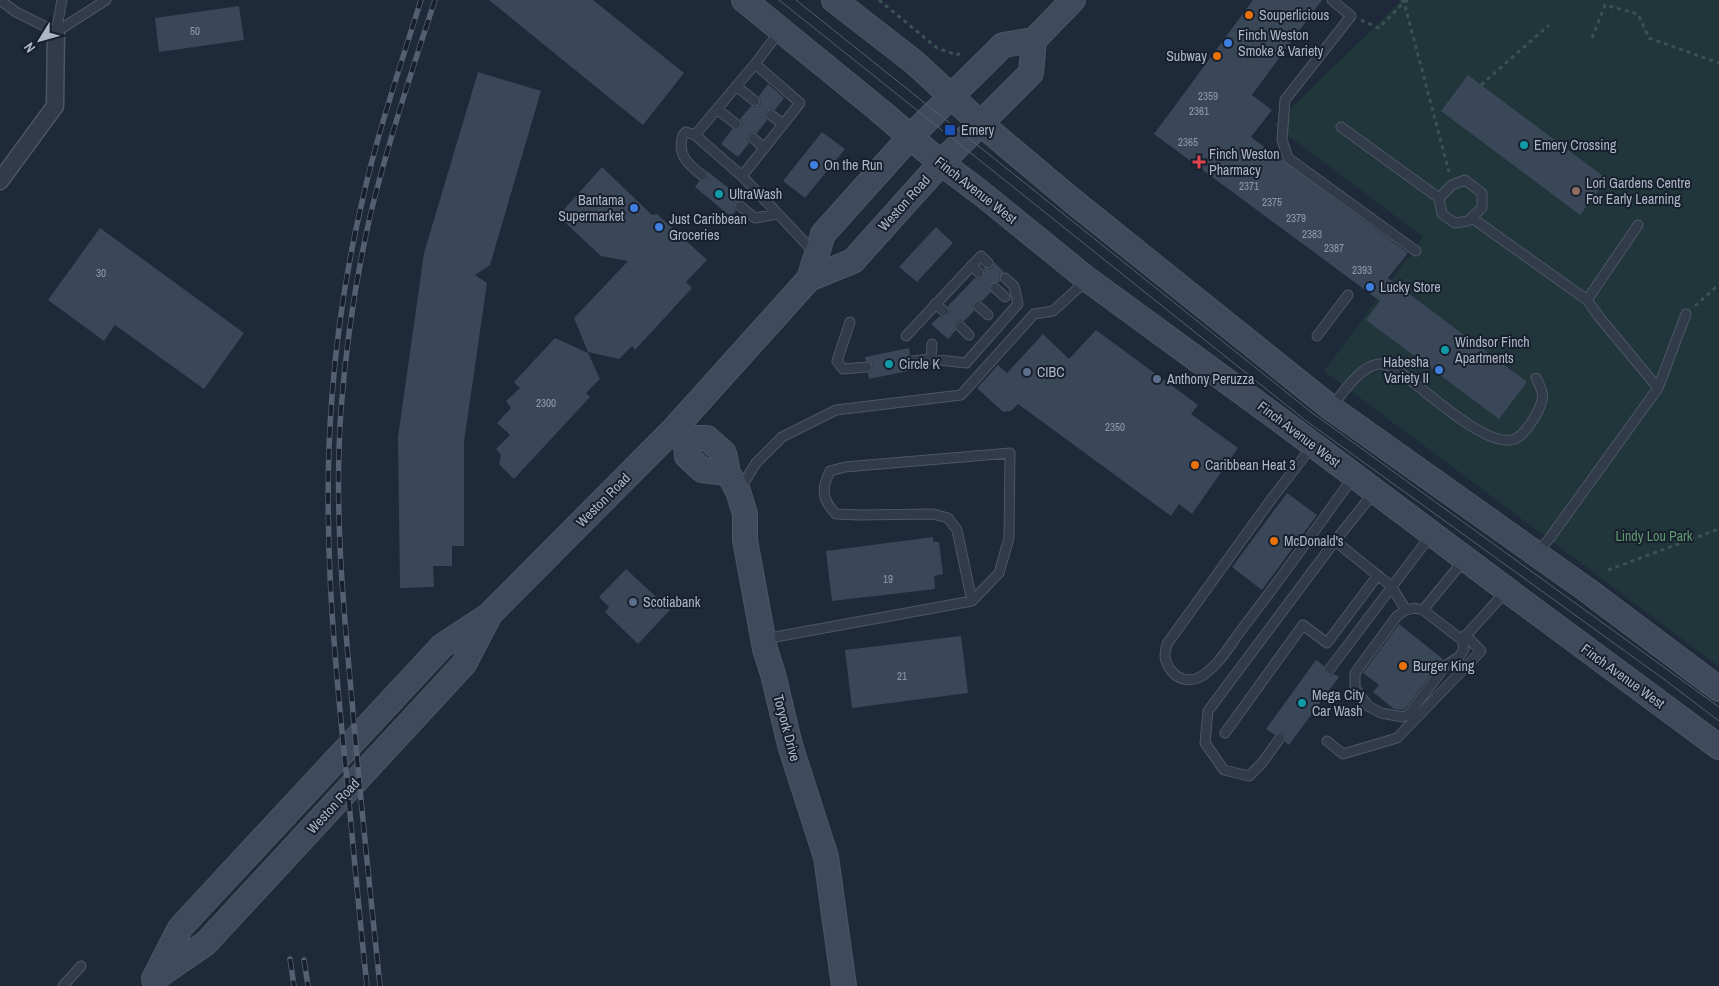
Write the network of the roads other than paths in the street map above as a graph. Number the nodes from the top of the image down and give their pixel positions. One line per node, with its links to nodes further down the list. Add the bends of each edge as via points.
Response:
1 (0, 0): 9 (lane)
2 (62, 0): 9 (lane)
3 (106, 0): 9 (lane)
4 (744, 0): 8 (main road, Finch Avenue West)
5 (834, 0): 13 (main road)
6 (1073, 0): 10 (main road)
7 (1332, 0): 34 (lane, via 1351,16 1285,100 1282,140 1288,158)
8 (781, 30): 11 (lane); 22 (main road, Finch Avenue West)
9 (56, 32): 28 (street, via 56,106)
10 (1034, 40): 13 (main road, Weston Road, via 1003,44); 17 (main road, Weston Road, via 1031,73)
11 (755, 64): 12 (lane); 19 (lane, via 800,103)
12 (736, 86): 14 (lane); 15 (lane)
13 (952, 96): 17 (main road); 22 (main road, Weston Road)
14 (755, 101)
15 (717, 109): 18 (lane); 21 (lane)
16 (771, 115): 19 (lane)
17 (980, 123): 25 (main road, Weston Road); 64 (main road)
18 (736, 124)
19 (783, 124): 24 (lane)
20 (1341, 127): 29 (lane)
21 (695, 135): 26 (lane, via 686,132 683,135 682,151 685,161); 27 (lane)
22 (911, 136): 25 (main road, Finch Avenue West); 35 (main road, Weston Road, via 823,234)
23 (752, 138): 24 (lane)
24 (764, 148): 27 (lane)
25 (940, 163): 40 (main road, Weston Road, via 853,261); 41 (main road, Finch Avenue West)
26 (703, 176)
27 (742, 176): 31 (lane)
28 (0, 181)
29 (1439, 198): 32 (lane, via 1442,214 1455,223); 32 (lane, via 1452,185 1465,180 1482,193 1482,208)
30 (740, 206): 31 (lane, via 755,218)
31 (778, 214): 35 (lane)
32 (1472, 218): 47 (lane)
33 (1638, 225): 47 (lane)
34 (1416, 251)
35 (816, 255): 40 (main road, Weston Road)
36 (988, 263): 37 (lane, via 981,256)
37 (972, 265): 38 (lane); 42 (lane)
38 (979, 272)
39 (1004, 278): 59 (lane, via 1014,286 1018,304 966,363)
40 (809, 279): 65 (main road, Weston Road)
41 (1087, 280): 66 (main road, Finch Avenue West); 68 (lane, via 1053,311 1034,314 961,395 836,410 782,438)
42 (954, 284): 44 (lane); 48 (lane)
43 (995, 288): 46 (lane)
44 (962, 291)
45 (1348, 295): 57 (lane)
46 (1005, 297)
47 (1587, 300): 63 (lane)
48 (935, 304): 50 (lane); 56 (lane)
49 (978, 306): 52 (lane)
50 (944, 311)
51 (1686, 314): 63 (lane)
52 (988, 315)
53 (850, 322): 61 (lane, via 837,361 843,368)
54 (960, 326): 55 (lane)
55 (969, 334)
56 (906, 336)
57 (1317, 336)
58 (932, 344): 59 (lane)
59 (931, 358): 60 (lane)
60 (912, 361)
61 (867, 367)
62 (1536, 378): 64 (lane, via 1543,400 1524,432 1514,439 1498,439 1478,431 1408,377 1380,364 1367,368)
63 (1658, 388): 72 (lane)
64 (1331, 408): 72 (main road)
65 (680, 433): 68 (main road, via 687,456 702,470); 89 (main road, Weston Road, via 489,614 442,646 180,928)
66 (1313, 444): 67 (main road, Finch Avenue West); 67 (lane, via 1167,644 1167,665 1173,673 1182,679 1192,680 1215,665)
67 (1354, 476): 69 (main road, Finch Avenue West)
68 (733, 482): 81 (main road, Toryork Drive, via 745,514 745,540)
69 (1375, 491): 70 (main road, Finch Avenue West); 71 (lane)
70 (1432, 534): 73 (main road, Finch Avenue West); 75 (lane)
71 (1334, 541): 74 (lane); 85 (lane, via 1208,711 1205,743 1224,770 1249,776)
72 (1536, 554): 83 (main road)
73 (1465, 559): 76 (main road, Finch Avenue West); 79 (lane)
74 (1378, 575): 75 (lane); 84 (lane, via 1327,643 1303,625)
75 (1391, 586): 78 (lane); 82 (lane)
76 (1506, 590): 80 (lane); 87 (main road, Finch Avenue West)
77 (972, 601): 77 (lane, via 958,530 948,518 933,514 836,514 826,504 824,484 830,471 1010,452 1009,538 999,573); 81 (lane)
78 (1406, 610): 79 (lane); 80 (lane, via 1397,616 1355,673 1356,688 1368,706 1381,713 1403,717 1409,714 1446,665 1459,657 1464,649)
79 (1424, 610): 80 (lane)
80 (1464, 638): 86 (lane, via 1480,651 1397,738 1344,754)
81 (764, 639): 91 (main road, Toryork Drive, via 790,745 826,857)
82 (1328, 670)
83 (1719, 689)
84 (1225, 733)
85 (1280, 738)
86 (1327, 741)
87 (1719, 747)
88 (81, 966): 90 (lane)
89 (151, 982)
90 (63, 986)
91 (844, 986)

